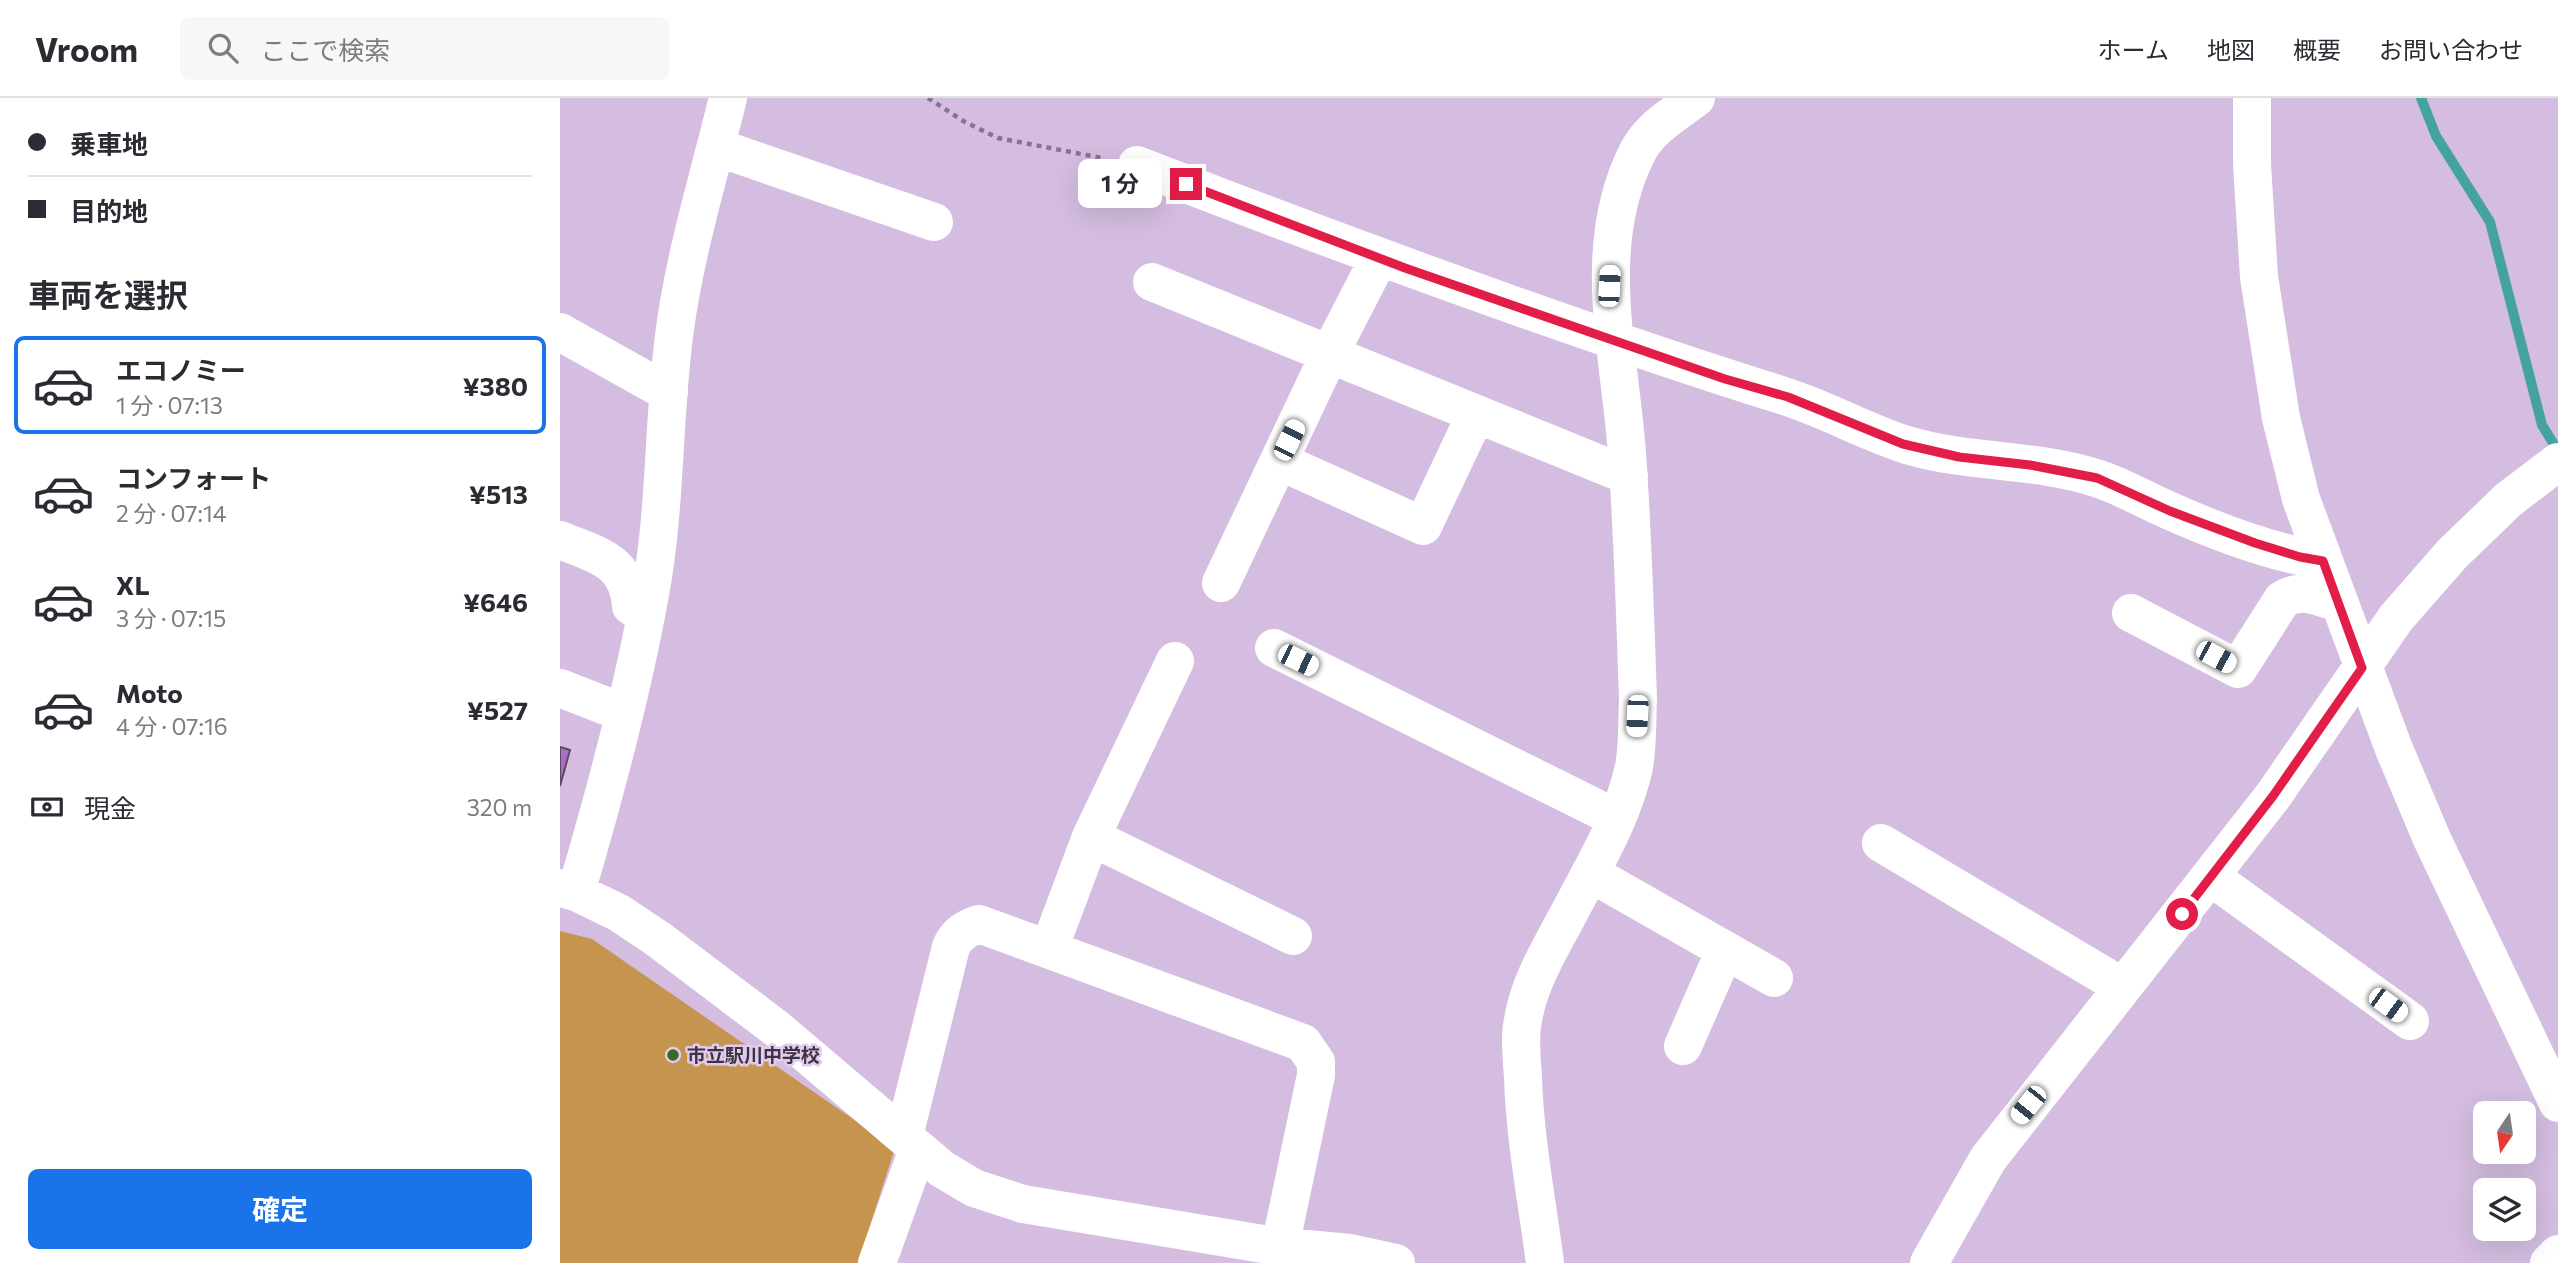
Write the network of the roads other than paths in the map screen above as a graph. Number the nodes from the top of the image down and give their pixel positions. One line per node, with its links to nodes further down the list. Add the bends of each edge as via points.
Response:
1 (728, 98): 4 (street)
2 (1696, 98): 10 (street, via 1648,136 1628,178 1611,254)
3 (2252, 98): 18 (street, via 2256,246 2265,321 2292,465)
4 (716, 147): 6 (street); 12 (street, via 677,315)
5 (1137, 165): 7 (street)
6 (934, 222)
7 (1379, 258): 10 (street); 11 (street)
8 (1152, 282): 11 (street)
9 (560, 332): 12 (street)
10 (1615, 341): 16 (street); 18 (street, via 1788,397 1903,444 2097,478 2255,543)
11 (1330, 353): 13 (street); 14 (street)
12 (669, 393): 22 (street, via 658,544)
13 (1476, 414): 14 (street, via 1423,526); 16 (street)
14 (1279, 461): 19 (street)
15 (2551, 467): 25 (street, via 2508,500 2452,554 2396,618)
16 (1629, 476): 28 (street, via 1638,698 1634,766)
17 (560, 540): 22 (street, via 617,567 629,588 631,606)
18 (2323, 561): 20 (street)
19 (1221, 583)
20 (2338, 603): 21 (street, via 2308,593 2290,594 2238,668); 25 (street)
21 (2131, 613)
22 (646, 616): 27 (street)
23 (1274, 648): 28 (street)
24 (1175, 661): 29 (street)
25 (2362, 668): 32 (street); 41 (street, via 2432,839)
26 (560, 688): 27 (street)
27 (624, 713): 33 (street)
28 (1616, 818): 31 (street)
29 (1091, 837): 34 (street); 35 (street)
30 (1881, 843): 38 (street)
31 (1590, 873): 36 (street); 47 (street, via 1543,963 1522,1021 1524,1108)
32 (2211, 877): 38 (street); 39 (street)
33 (568, 890): 42 (street, via 620,913 715,980)
34 (1293, 936)
35 (1049, 949): 42 (street, via 979,924 955,938); 43 (street, via 1291,1037 1311,1052 1316,1075)
36 (1725, 950): 37 (street); 40 (street)
37 (1774, 978)
38 (2123, 988): 48 (street, via 1988,1159)
39 (2410, 1021)
40 (1682, 1046)
41 (2555, 1087)
42 (911, 1143): 43 (street, via 955,1179 1023,1204); 45 (street)
43 (1280, 1247): 46 (street, via 1350,1253)
44 (2558, 1254): 49 (street)
45 (877, 1263)
46 (1396, 1263)
47 (1545, 1263)
48 (1929, 1263)
49 (2549, 1263)

